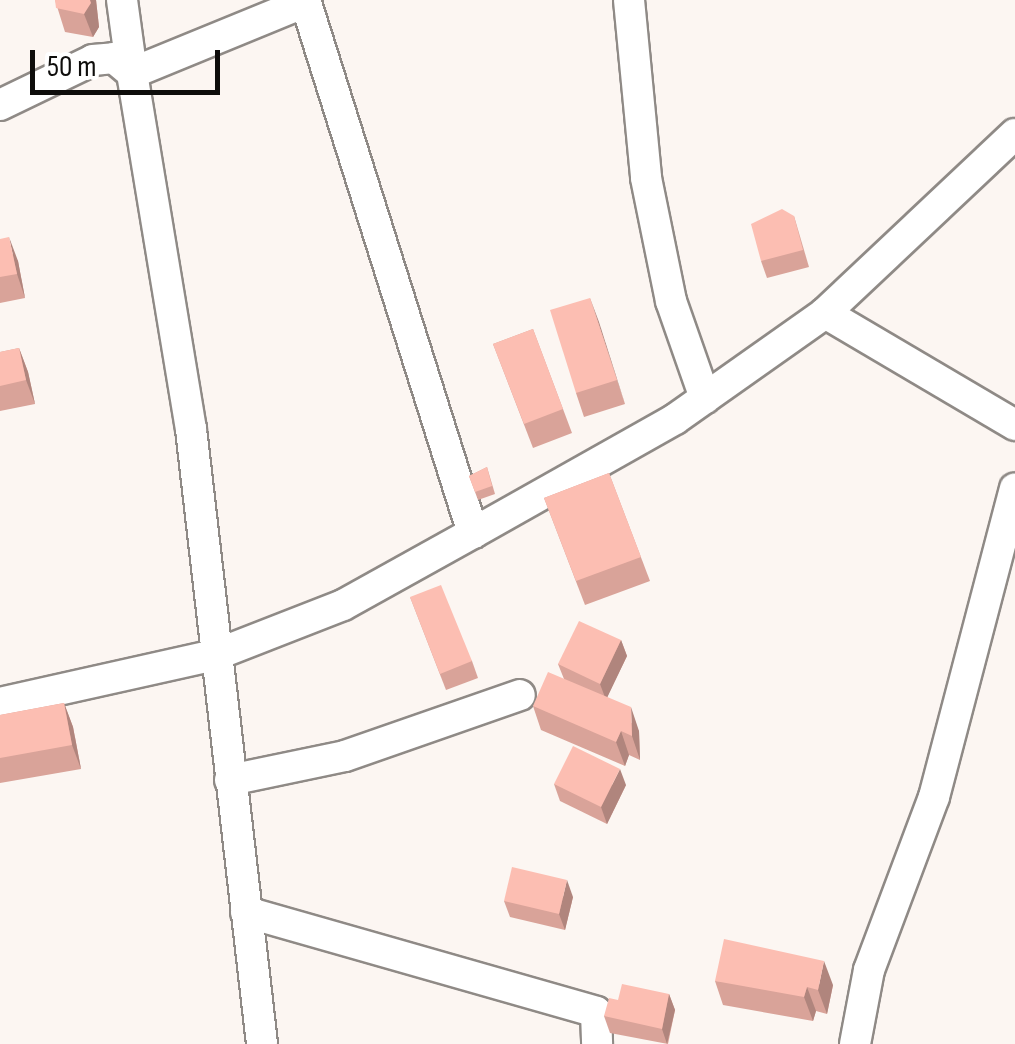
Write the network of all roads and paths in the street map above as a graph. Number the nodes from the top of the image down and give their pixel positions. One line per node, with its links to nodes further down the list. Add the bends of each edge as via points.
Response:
1 (122, 0): 4 (street)
2 (629, 0): 8 (street, via 646,178 671,301)
3 (305, 1): 4 (street); 11 (street)
4 (132, 73): 5 (street, via 114,58 93,60); 12 (street, via 191,429)
5 (0, 105)
6 (1015, 134): 7 (street)
7 (825, 313): 8 (street); 9 (street)
8 (705, 398): 11 (street)
9 (1015, 426)
10 (1015, 488): 19 (street, via 934,796 869,970)
11 (473, 534): 12 (street, via 343,605)
12 (215, 655): 14 (street); 15 (street)
13 (520, 695): 15 (street, via 346,756)
14 (0, 703)
15 (230, 780): 16 (street)
16 (246, 912): 17 (street); 18 (street, via 596,1012)
17 (262, 1044)
18 (597, 1044)
19 (855, 1044)

